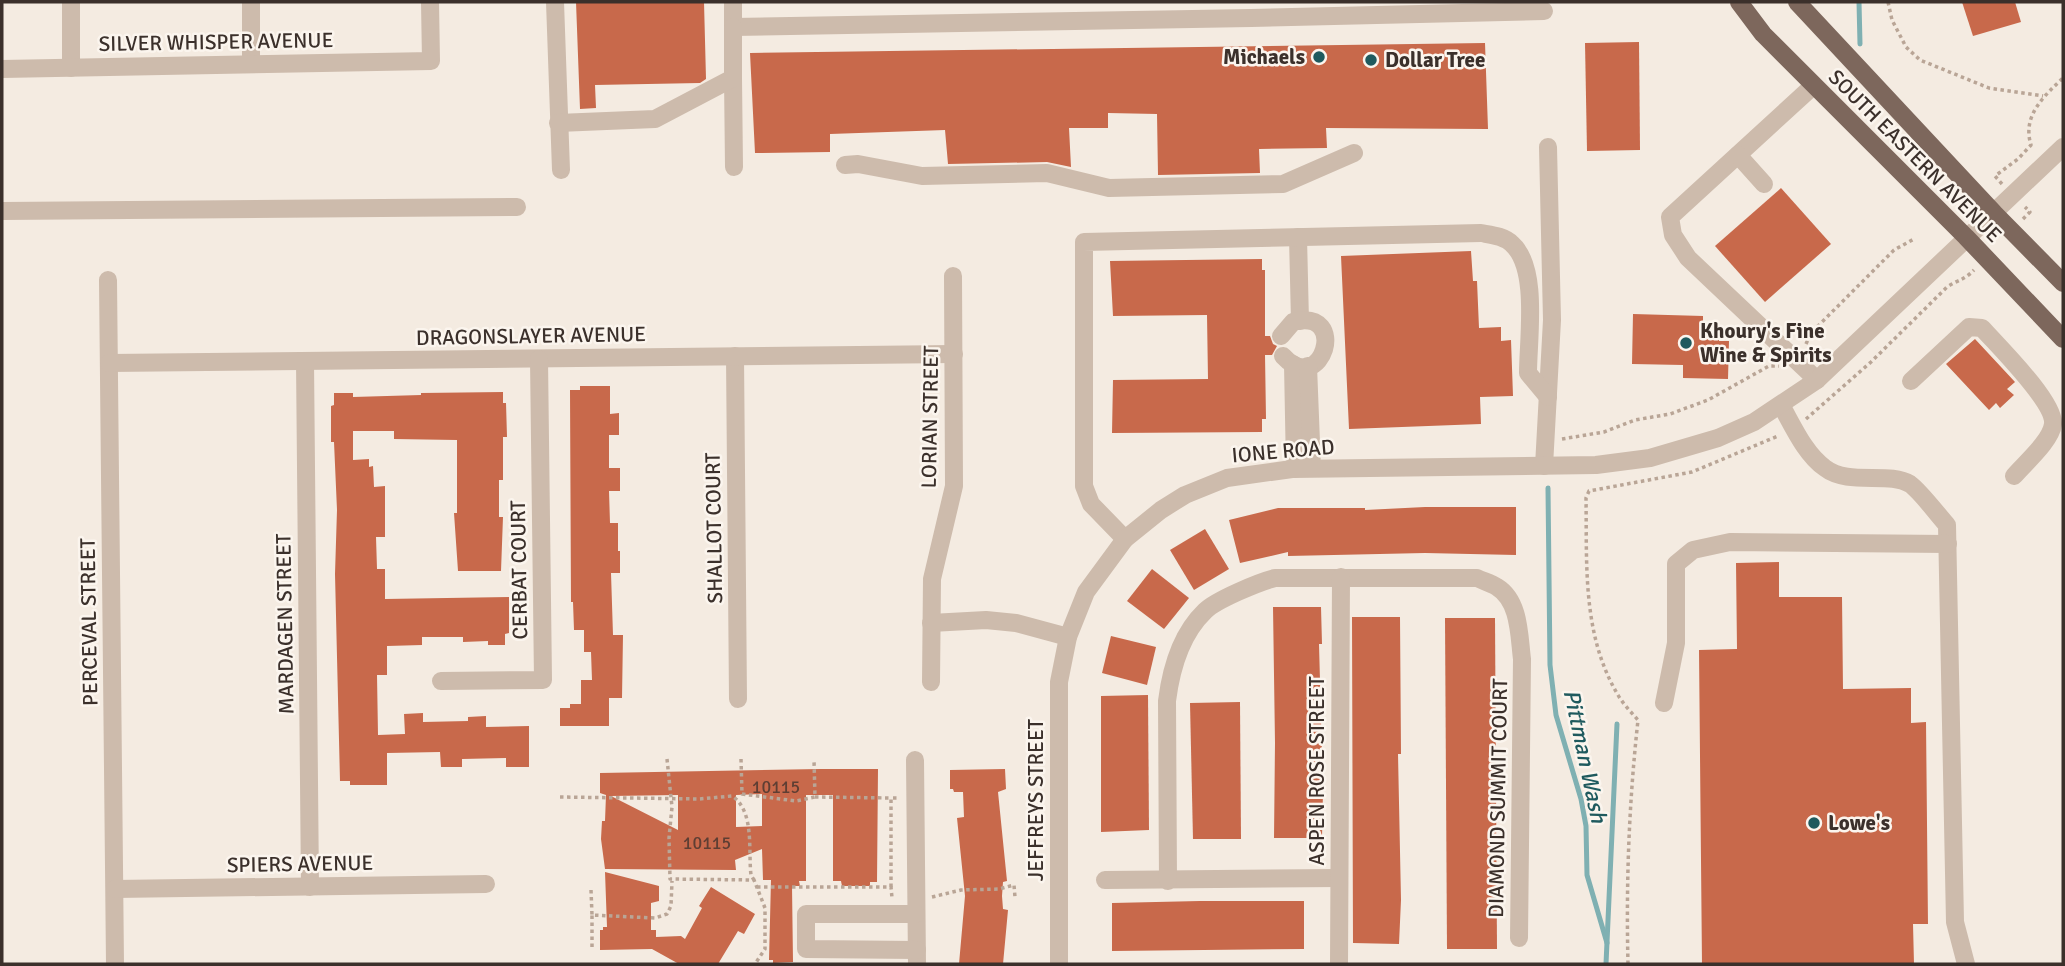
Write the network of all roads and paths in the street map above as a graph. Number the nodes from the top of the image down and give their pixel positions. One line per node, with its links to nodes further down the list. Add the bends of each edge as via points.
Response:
1 (71, 2): 13 (street)
2 (251, 2): 12 (street)
3 (430, 2): 12 (street, SILVER WHISPER AVENUE, via 431,61)
4 (555, 2): 19 (street)
5 (733, 2): 11 (street)
6 (1739, 2): 17 (main road, SOUTH EASTERN AVENUE)
7 (1797, 2): 31 (main road, SOUTH EASTERN AVENUE)
8 (1888, 2): 18 (path, via 1906,47 1920,60 1989,88)
9 (1251, 10): 10 (street); 11 (street)
10 (1544, 11)
11 (733, 27): 15 (street)
12 (251, 64): 13 (street, SILVER WHISPER AVENUE)
13 (71, 68): 14 (street, SILVER WHISPER AVENUE)
14 (2, 69)
15 (733, 78): 19 (street, via 655,119); 25 (street)
16 (2063, 78): 18 (path)
17 (1812, 86): 23 (street); 34 (main road, SOUTH EASTERN AVENUE)
18 (2044, 97): 28 (path, via 2028,122 2031,145 1995,176)
19 (558, 122): 26 (street)
20 (2063, 146): 28 (street, IONE ROAD)
21 (1548, 148): 52 (street, via 1552,320)
22 (1354, 153): 24 (street, via 1283,184 1109,188 1047,173 922,176)
23 (1738, 155): 27 (street); 50 (street, via 1670,216 1673,235 1688,258)
24 (845, 165)
25 (734, 167)
26 (561, 170)
27 (1764, 184)
28 (2014, 195): 31 (street, IONE ROAD); 32 (path, via 2029,212)
29 (517, 207): 30 (street)
30 (2, 211)
31 (1994, 213): 32 (main road, SOUTH EASTERN AVENUE); 34 (street, IONE ROAD)
32 (2011, 232): 39 (main road, SOUTH EASTERN AVENUE)
33 (1297, 237): 40 (street); 52 (street, via 1481,233 1512,243 1529,278 1529,376); 59 (street, via 1084,242 1084,486 1091,504)
34 (1966, 237): 36 (main road, SOUTH EASTERN AVENUE); 50 (street, IONE ROAD)
35 (1914, 239): 43 (path, via 1894,250 1811,332)
36 (1986, 258): 42 (main road, SOUTH EASTERN AVENUE); 54 (path, via 1965,280 1947,287 1871,362)
37 (953, 276): 44 (street, LORIAN STREET)
38 (108, 280): 48 (street, PERCEVAL STREET)
39 (2063, 283)
40 (1300, 321): 41 (street); 57 (street, via 1315,323 1326,343 1322,358 1295,362)
41 (1281, 335)
42 (2063, 340)
43 (1806, 344)
44 (954, 354): 45 (street, DRAGONSLAYER AVENUE); 62 (street, LORIAN STREET, via 954,486 932,579)
45 (735, 356): 46 (street, DRAGONSLAYER AVENUE); 66 (street, SHALLOT COURT)
46 (540, 359): 47 (street, DRAGONSLAYER AVENUE); 64 (street, CERBAT COURT, via 543,680)
47 (305, 361): 48 (street, DRAGONSLAYER AVENUE); 85 (street, MARDAGEN STREET)
48 (109, 363): 88 (street, PERCEVAL STREET)
49 (1779, 366): 55 (path, via 1769,366 1707,400 1670,414)
50 (1816, 380): 53 (street, IONE ROAD)
51 (1911, 381): 58 (street, via 1969,327 1982,328 2027,378 2053,422 2050,433)
52 (1548, 397): 56 (street)
53 (1781, 405): 54 (street); 56 (street, IONE ROAD, via 1718,438 1650,458)
54 (1794, 428): 60 (street, via 1826,470 1850,478 1909,484 1947,525); 101 (path, via 1692,472 1590,491 1586,498 1591,623 1618,695 1638,720 1627,865)
55 (1562, 439)
56 (1544, 466): 57 (street, IONE ROAD)
57 (1303, 469): 59 (street, IONE ROAD, via 1227,478 1161,510)
58 (2014, 476)
59 (1125, 539): 63 (street, IONE ROAD, via 1086,592)
60 (1948, 544): 67 (street, via 1730,541 1693,551 1676,564 1676,643); 102 (street, via 1955,922)
61 (1340, 577): 79 (street, ASPEN ROSE STREET); 82 (street, DIAMOND SUMMIT COURT, via 1261,582 1206,609 1189,630 1171,672 1167,701); 94 (street, DIAMOND SUMMIT COURT, via 1477,578 1499,588 1512,604 1522,659)
62 (931, 623): 63 (street, via 1016,623); 65 (street, LORIAN STREET)
63 (1068, 637): 99 (street, JEFFREYS STREET, via 1059,682)
64 (441, 681)
65 (931, 682)
66 (738, 699)
67 (1664, 703)
68 (667, 759): 77 (path)
69 (741, 759): 72 (path)
70 (814, 760): 75 (path)
71 (915, 760): 76 (street)
72 (742, 794): 74 (path); 75 (path, via 787,800)
73 (560, 797): 77 (path)
74 (734, 797): 77 (path); 80 (path, via 744,811)
75 (815, 797): 78 (path)
76 (915, 797): 78 (path); 91 (street)
77 (672, 798): 83 (path)
78 (891, 798): 87 (path)
79 (1339, 878): 82 (street); 100 (street, ASPEN ROSE STREET)
80 (754, 880): 83 (path); 86 (path)
81 (1105, 880): 82 (street)
82 (1168, 880)
83 (672, 881): 93 (path, via 667,915)
84 (486, 884): 85 (street, SPIERS AVENUE)
85 (310, 887): 88 (street, SPIERS AVENUE)
86 (757, 887): 87 (path); 98 (path, via 765,908 765,949)
87 (891, 887): 92 (path)
88 (115, 889): 97 (street, PERCEVAL STREET)
89 (592, 890): 93 (path)
90 (1015, 897): 91 (path, via 1012,885 961,890)
91 (916, 905): 92 (street); 96 (street)
92 (892, 914): 96 (street, via 806,914 806,949)
93 (592, 915): 95 (path)
94 (1519, 938)
95 (592, 947)
96 (917, 957)
97 (116, 964)
98 (755, 964)
99 (1059, 964)
100 (1339, 964)
101 (1628, 964)
102 (1966, 964)

